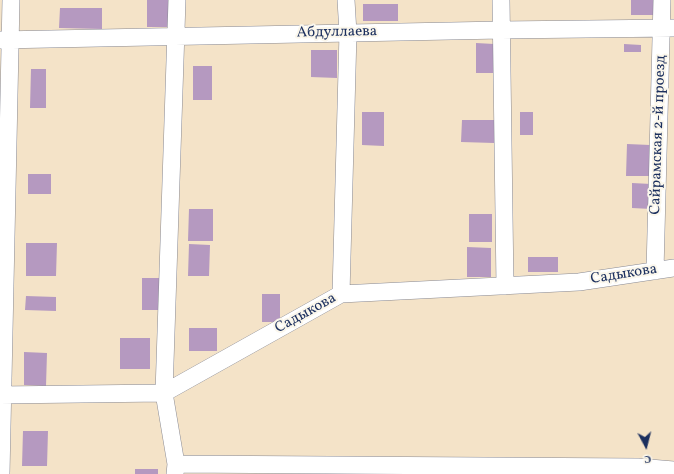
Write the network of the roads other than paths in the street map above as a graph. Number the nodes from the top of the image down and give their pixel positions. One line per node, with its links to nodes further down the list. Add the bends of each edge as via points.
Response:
1 (12, 0): 10 (street)
2 (177, 0): 9 (street)
3 (346, 0): 8 (street)
4 (501, 0): 7 (street)
5 (662, 0): 6 (street, Сайрамская 2-й проезд)
6 (668, 28): 7 (street, Абдуллаева); 12 (street, Сайрамская 2-й проезд)
7 (500, 30): 8 (street, Абдуллаева); 13 (street)
8 (348, 33): 9 (street, Абдуллаева); 14 (street)
9 (176, 36): 10 (street, Абдуллаева); 15 (street)
10 (6, 39): 16 (street)
11 (674, 268): 12 (street, Садыкова)
12 (655, 271): 13 (street, Садыкова, via 579,282)
13 (505, 286): 14 (street, Садыкова)
14 (341, 294): 15 (street, Садыкова)
15 (164, 393): 16 (street, Садыкова); 17 (street)
16 (1, 395): 22 (street)
17 (176, 469): 18 (street)
18 (318, 469): 19 (street)
19 (474, 470): 20 (street)
20 (638, 470): 21 (street)
21 (674, 470)
22 (0, 474)

